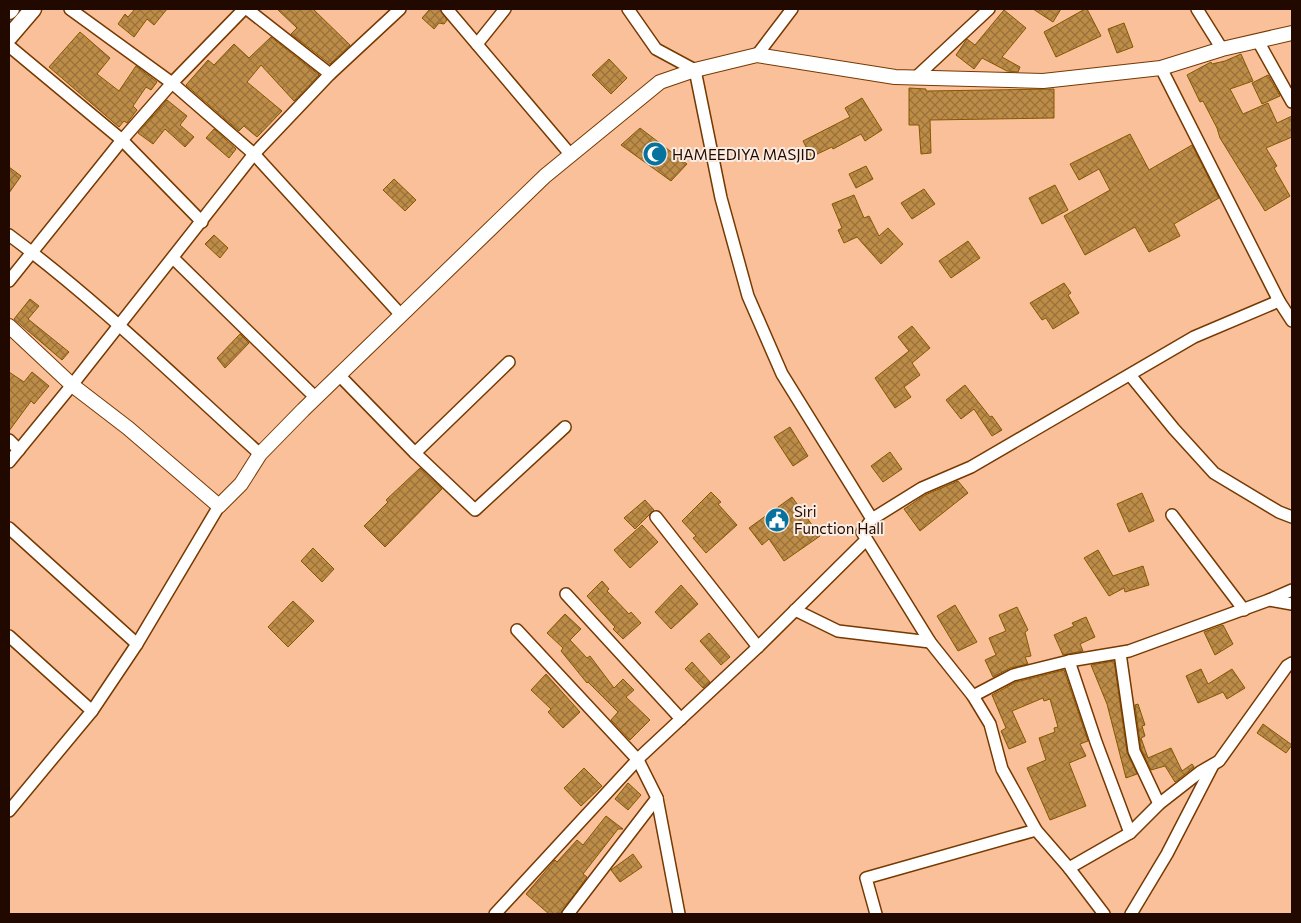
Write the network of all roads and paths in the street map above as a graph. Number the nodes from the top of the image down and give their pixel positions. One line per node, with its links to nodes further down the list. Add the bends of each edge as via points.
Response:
1 (32, 9): 12 (main road)
2 (70, 9): 22 (street)
3 (246, 9): 20 (street); 22 (street)
4 (400, 9): 20 (street)
5 (447, 9): 14 (street)
6 (505, 9): 14 (street)
7 (628, 9): 19 (street, via 656,49)
8 (792, 9): 17 (street)
9 (989, 9): 21 (street)
10 (1197, 9): 16 (street)
11 (1292, 32): 13 (street)
12 (9, 37)
13 (1258, 41): 16 (street); 23 (street)
14 (477, 44): 26 (street)
15 (9, 46): 24 (street)
16 (1222, 49): 18 (street)
17 (757, 55): 19 (street); 21 (street, via 895,78)
18 (1161, 68): 21 (street, via 1043,81); 32 (street)
19 (695, 70): 26 (street, via 660,82); 52 (street, via 721,198 748,296 782,374)
20 (330, 74): 25 (street)
21 (915, 78)
22 (172, 83): 24 (street); 25 (street)
23 (1292, 102)
24 (122, 140): 27 (street); 29 (street)
25 (254, 154): 27 (street); 33 (street)
26 (570, 154): 33 (street)
27 (202, 222): 30 (street)
28 (9, 235): 29 (street)
29 (33, 253): 31 (street); 36 (street)
30 (173, 258): 36 (street); 41 (street)
31 (9, 281)
32 (1280, 301): 34 (street); 38 (street, via 1194,337)
33 (402, 315): 39 (street)
34 (1292, 321)
35 (9, 326): 40 (street)
36 (118, 327): 40 (street); 46 (street)
37 (509, 362): 45 (street)
38 (1130, 374): 51 (street, via 1214,473); 52 (street, via 971,467 922,488)
39 (339, 375): 41 (street); 45 (street)
40 (72, 385): 44 (street); 48 (street)
41 (316, 398): 46 (street)
42 (565, 427): 45 (street, via 475,510)
43 (9, 440): 44 (street)
44 (19, 450): 47 (street)
45 (415, 452)
46 (260, 454): 48 (street, via 242,484)
47 (9, 462)
48 (219, 506): 64 (street)
49 (1172, 515): 60 (street)
50 (656, 517): 65 (street)
51 (1292, 517)
52 (872, 519): 54 (street, via 862,532)
53 (9, 528): 64 (street)
54 (866, 540): 59 (street); 63 (street)
55 (1292, 590): 57 (street)
56 (566, 594): 71 (street)
57 (1269, 600): 58 (street); 60 (street)
58 (1292, 604)
59 (795, 610): 63 (street, via 838,631); 65 (street)
60 (1244, 610): 66 (street)
61 (518, 630): 72 (street)
62 (9, 636): 70 (street)
63 (930, 642): 69 (street)
64 (137, 644): 70 (street)
65 (758, 647): 71 (street)
66 (1120, 653): 67 (street); 75 (street, via 1134,750)
67 (1069, 661): 69 (street, via 1014,675); 78 (street)
68 (1292, 663): 73 (street)
69 (973, 696): 77 (street, via 990,724 1002,769)
70 (92, 711): 76 (street)
71 (681, 719): 72 (street)
72 (638, 760): 74 (street); 80 (street)
73 (1214, 764): 75 (street); 85 (street)
74 (657, 798): 81 (street); 82 (street)
75 (1159, 804): 78 (street)
76 (9, 811)
77 (1036, 830): 79 (street); 83 (street, via 866,878)
78 (1130, 832): 79 (street)
79 (1069, 868): 84 (street)
80 (495, 914)
81 (568, 914)
82 (679, 914)
83 (876, 914)
84 (1104, 914)
85 (1131, 914)

